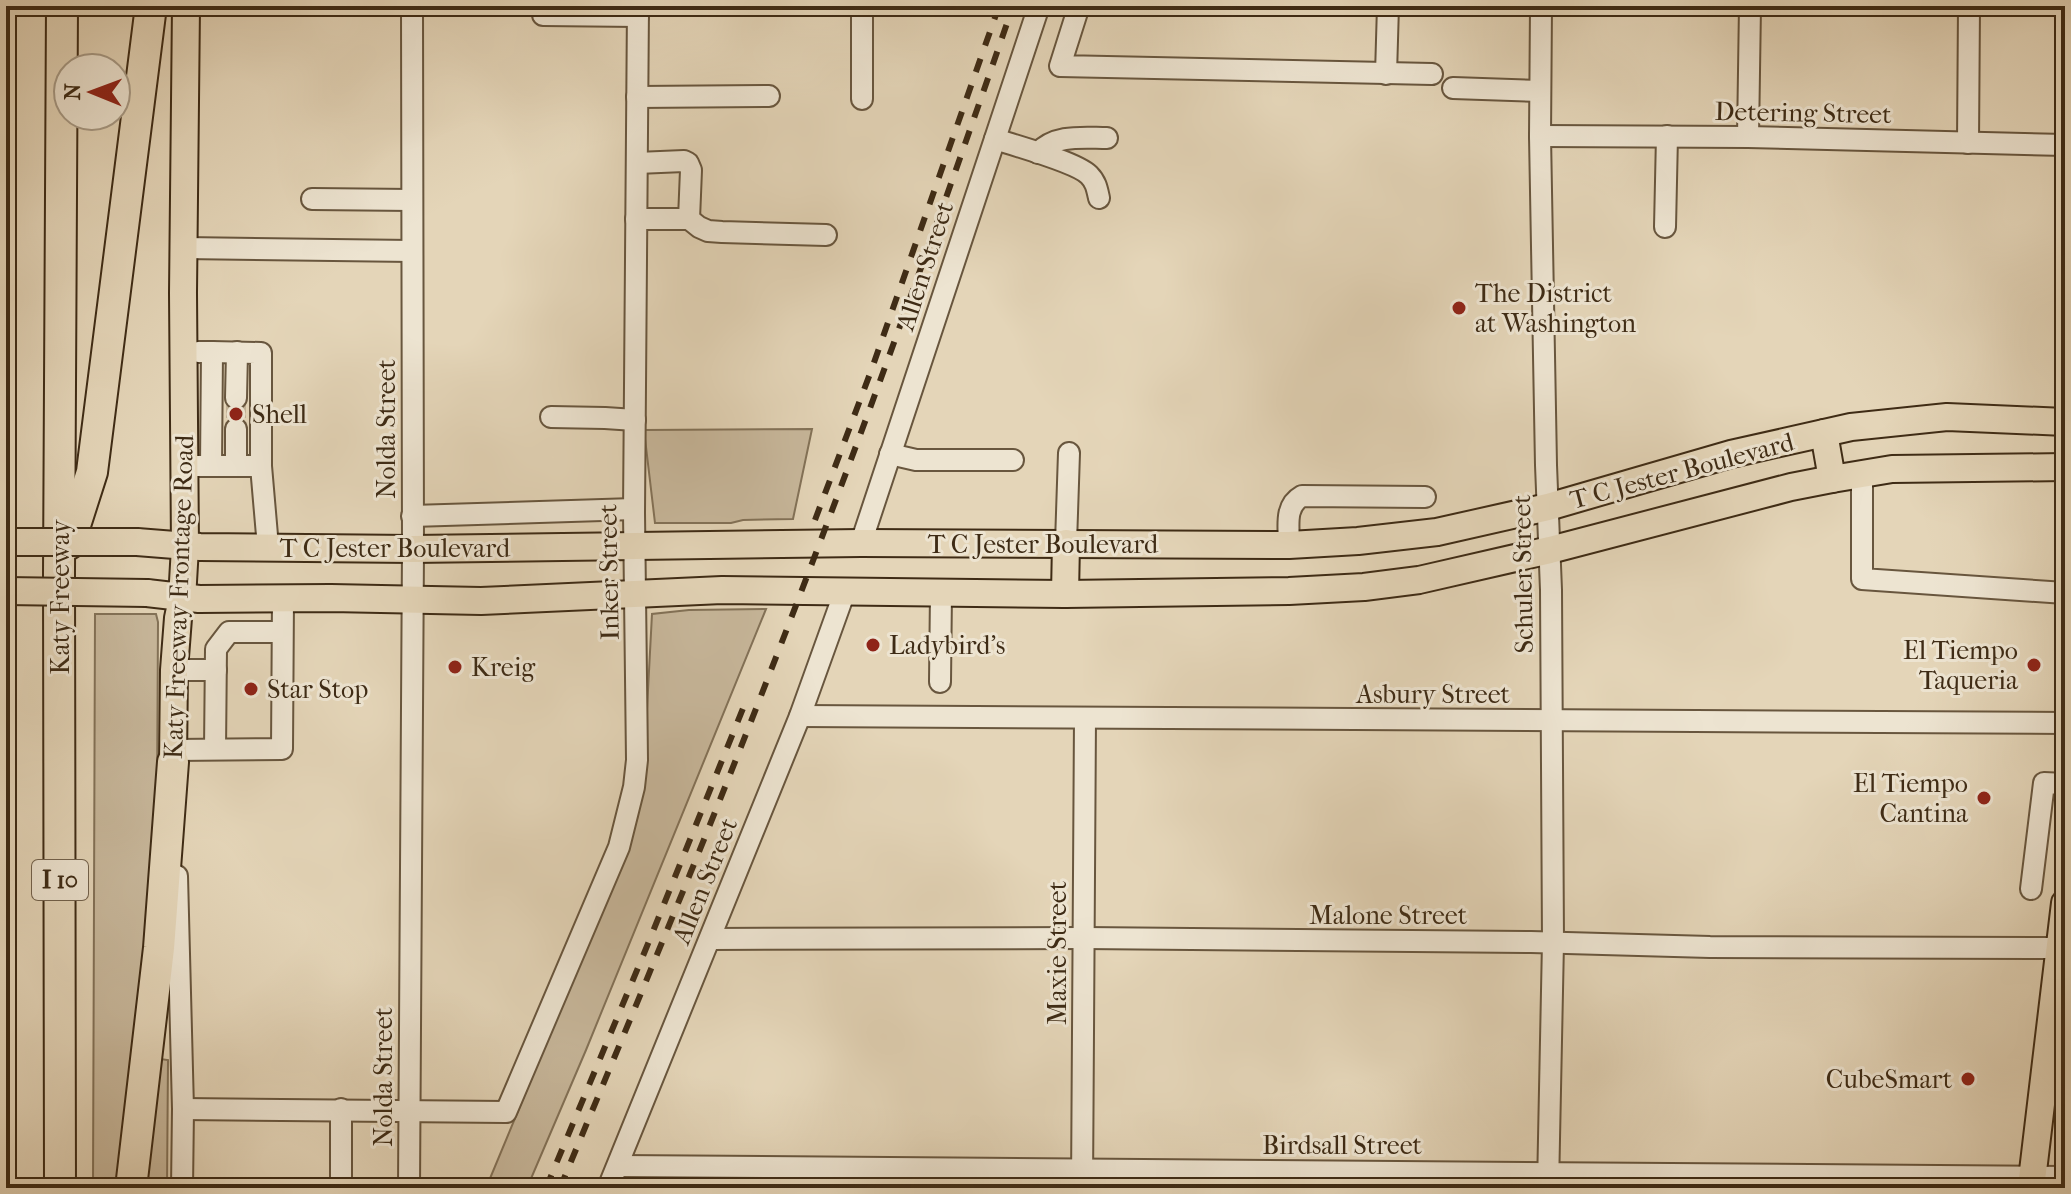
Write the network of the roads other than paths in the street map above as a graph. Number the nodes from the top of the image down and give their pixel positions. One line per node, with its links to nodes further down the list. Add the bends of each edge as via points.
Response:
1 (62, 6): 71 (highway, Katy Freeway / I 10)
2 (151, 6): 71 (highway, via 92,472)
3 (186, 6): 37 (main road, Katy Freeway Frontage Road)
4 (412, 6): 32 (street, Nolda Street)
5 (862, 6): 20 (street)
6 (1039, 6): 25 (street, Allen Street)
7 (1079, 6): 14 (street, via 1060,66)
8 (1388, 6): 14 (street)
9 (1541, 6): 17 (street, Schuler Street)
10 (1750, 6): 23 (street)
11 (1969, 6): 26 (street)
12 (543, 10): 13 (street)
13 (638, 11): 19 (street, Inker Street)
14 (1386, 74): 15 (street)
15 (1432, 74)
16 (1453, 88): 17 (street)
17 (1540, 91): 21 (street, Schuler Street)
18 (769, 96): 19 (street)
19 (637, 97): 29 (street, Inker Street)
20 (862, 99)
21 (1540, 136): 22 (street, Detering Street); 59 (street, Schuler Street)
22 (1667, 136): 23 (street, Detering Street); 35 (street)
23 (1748, 137): 26 (street, Detering Street)
24 (1107, 138): 28 (street, via 1069,138)
25 (995, 139): 28 (street); 49 (street, Allen Street)
26 (1968, 143): 27 (street, Detering Street)
27 (2065, 145)
28 (1038, 153): 30 (street, via 1088,174)
29 (637, 163): 33 (street, Inker Street); 34 (street, via 688,163)
30 (1099, 198)
31 (312, 199): 32 (street)
32 (412, 200): 38 (street, Nolda Street)
33 (636, 219): 34 (street); 44 (street, Inker Street)
34 (689, 219): 36 (street, via 708,231)
35 (1665, 227)
36 (826, 235)
37 (184, 248): 38 (street); 39 (main road, Katy Freeway Frontage Road)
38 (412, 251): 61 (street, Nolda Street)
39 (183, 351): 40 (street); 51 (main road, Katy Freeway Frontage Road)
40 (212, 352): 41 (street); 52 (street)
41 (237, 352): 42 (street); 54 (street, via 261,353)
42 (236, 398)
43 (551, 417): 44 (street)
44 (635, 420): 60 (street, Inker Street)
45 (2065, 422): 47 (main road, T C Jester Boulevard, via 1947,417)
46 (236, 429): 53 (street)
47 (1824, 433): 57 (main road); 59 (main road, T C Jester Boulevard)
48 (1069, 453): 64 (street)
49 (890, 454): 50 (street, via 916,460); 63 (street, Allen Street)
50 (1013, 460)
51 (184, 466): 52 (street); 67 (main road, Katy Freeway Frontage Road)
52 (211, 466): 53 (street)
53 (236, 466): 54 (street)
54 (261, 466): 68 (street)
55 (2065, 467): 56 (main road, T C Jester Boulevard)
56 (1862, 474): 57 (main road, T C Jester Boulevard); 76 (street, via 1862,579)
57 (1832, 479): 70 (main road, T C Jester Boulevard)
58 (1425, 497): 66 (street, via 1302,496 1289,510)
59 (1548, 507): 66 (main road, T C Jester Boulevard, via 1437,532); 70 (street, Schuler Street)
60 (634, 509): 61 (street); 65 (street, Inker Street)
61 (412, 516): 69 (street, Nolda Street)
62 (6, 542): 67 (main road, T C Jester Boulevard, bridge)
63 (861, 543): 64 (main road, T C Jester Boulevard); 65 (main road, T C Jester Boulevard)
64 (1066, 543): 66 (main road, T C Jester Boulevard); 78 (main road)
65 (635, 545): 69 (main road, T C Jester Boulevard); 77 (street, Inker Street)
66 (1289, 545): 74 (main road)
67 (185, 547): 68 (main road, T C Jester Boulevard); 80 (main road, Katy Freeway Frontage Road)
68 (268, 547): 69 (main road, T C Jester Boulevard)
69 (413, 549): 81 (street, Nolda Street)
70 (1550, 550): 74 (main road, T C Jester Boulevard, via 1419,580); 88 (street, Schuler Street)
71 (59, 573): 107 (highway, Katy Freeway / I 10)
72 (6, 591): 80 (main road, T C Jester Boulevard, bridge, via 147,593)
73 (845, 591): 75 (main road, T C Jester Boulevard); 77 (main road, T C Jester Boulevard); 86 (street, Allen Street)
74 (1289, 591): 78 (main road, T C Jester Boulevard)
75 (941, 592): 78 (main road, T C Jester Boulevard); 85 (street)
76 (2065, 593)
77 (636, 594): 81 (main road, T C Jester Boulevard); 101 (street, Inker Street, via 637,760 619,847 506,1112)
78 (1065, 594)
79 (283, 598): 80 (main road, T C Jester Boulevard); 81 (main road, T C Jester Boulevard); 82 (street)
80 (182, 599): 83 (main road, Katy Freeway Frontage Road)
81 (412, 600): 101 (street, Nolda Street)
82 (282, 632): 84 (street, via 229,632 216,649); 90 (street, via 282,749)
83 (174, 670): 84 (street); 91 (main road, Katy Freeway Frontage Road)
84 (216, 670): 90 (street)
85 (940, 682)
86 (800, 716): 87 (street, Asbury Street); 96 (street, Allen Street)
87 (1085, 718): 88 (street, Asbury Street); 95 (street, Maxie Street)
88 (1551, 721): 89 (street, Asbury Street); 97 (street, Schuler Street)
89 (2065, 723)
90 (215, 749): 91 (street)
91 (174, 756): 99 (street, Katy Freeway Frontage Road); 108 (highway, via 159,948)
92 (2065, 784): 93 (street, via 2044,783)
93 (2031, 889)
94 (2065, 903): 98 (main road)
95 (1084, 938): 96 (street, Malone Street); 97 (street, Malone Street); 104 (street, Maxie Street)
96 (710, 939): 102 (street, Allen Street)
97 (1553, 942): 98 (street, Malone Street); 105 (street, Schuler Street)
98 (2062, 948): 106 (main road)
99 (183, 1109): 100 (street); 109 (street, Katy Freeway Frontage Road)
100 (341, 1109): 101 (street); 110 (street)
101 (408, 1110): 111 (street, Nolda Street)
102 (618, 1166): 104 (street, Birdsall Street); 112 (street, Allen Street)
103 (2065, 1177): 106 (street, Birdsall Street)
104 (1082, 1179): 105 (street, Birdsall Street)
105 (1548, 1180): 106 (street, Birdsall Street)
106 (2032, 1182)
107 (60, 1188)
108 (131, 1188)
109 (182, 1188)
110 (341, 1188)
111 (409, 1188)
112 (608, 1188)

